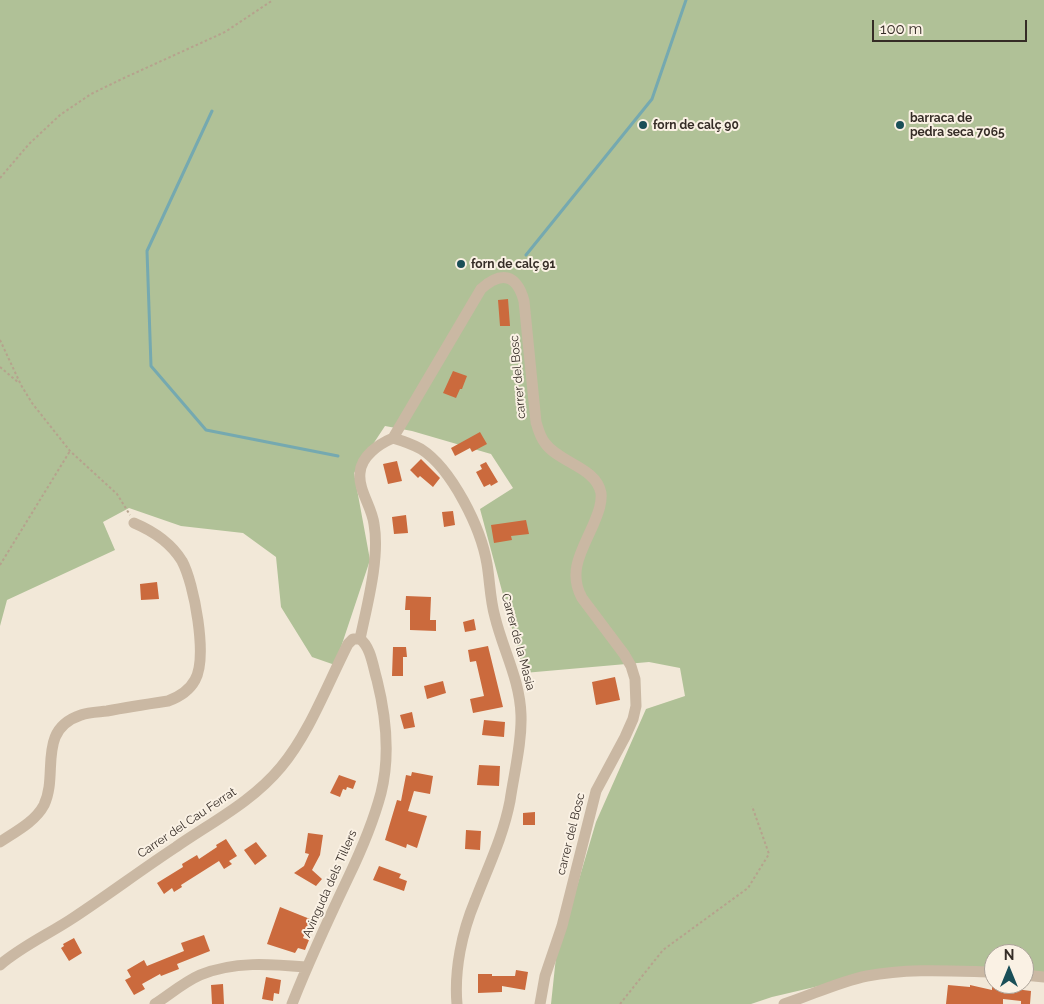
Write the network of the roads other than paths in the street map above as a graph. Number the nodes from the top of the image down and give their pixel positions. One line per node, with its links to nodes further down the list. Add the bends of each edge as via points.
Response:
1 (393, 438): 3 (street, via 372,452 360,472 375,525 370,591); 10 (street, Carrer de la Masia, via 422,450 439,465 476,524 487,564 495,617 520,702 521,731 504,827 465,928 457,974); 11 (street, carrer del Bosc, via 482,289 502,278 512,280 520,287 524,301 536,422 540,434 558,456 597,482 600,491 598,514 576,567 577,588 624,654 633,673 636,694 633,719 596,791)
2 (134, 524): 4 (street, via 154,532 184,566 200,638 195,680 179,696 168,701 80,715 66,724 54,738 44,804 30,821)
3 (360, 639): 5 (street, Carrer del Cau Ferrat, via 353,639 348,644 310,721 282,767 255,792 227,815); 6 (street, Avinguda dels Til·lers, via 368,649 384,714 385,763 381,792 364,844)
4 (0, 842)
5 (0, 965)
6 (306, 967): 8 (street, via 251,964 226,967 198,976); 9 (street, Avinguda dels Til·lers)
7 (984, 972): 12 (street, via 900,970 865,976)
8 (155, 1004)
9 (292, 1004)
10 (457, 1004)
11 (540, 1004)
12 (784, 1004)

